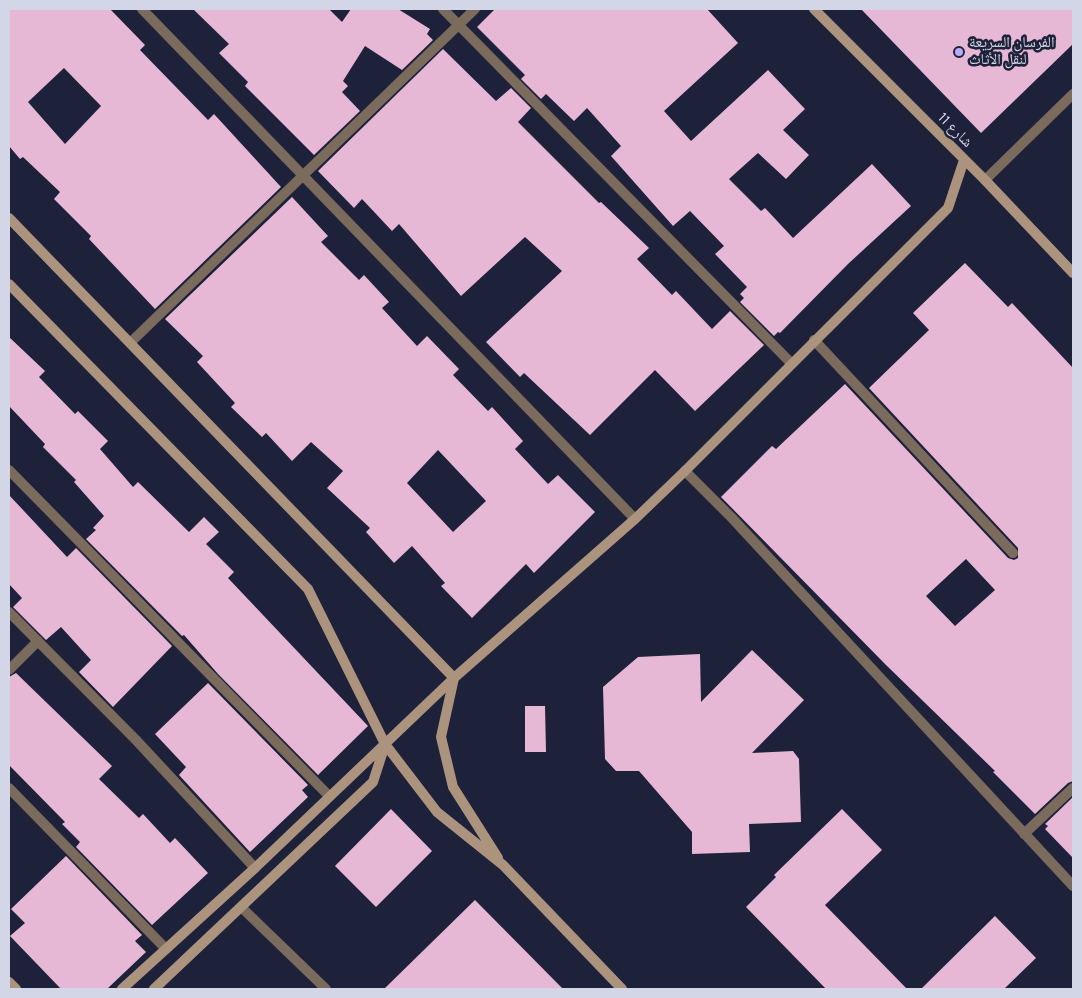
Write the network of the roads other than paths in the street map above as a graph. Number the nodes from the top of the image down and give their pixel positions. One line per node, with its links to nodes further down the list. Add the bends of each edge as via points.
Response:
1 (142, 9): 8 (street)
2 (444, 9): 5 (street)
3 (475, 9): 5 (street)
4 (814, 9): 7 (street, شارع 11)
5 (458, 24): 8 (street); 15 (street)
6 (1073, 94): 9 (street)
7 (964, 160): 9 (street, شارع 11); 13 (street, via 948,208)
8 (302, 174): 14 (street); 18 (street)
9 (985, 180): 11 (street, شارع 11)
10 (9, 218): 14 (street)
11 (1073, 273)
12 (9, 284): 24 (street, via 308,589)
13 (814, 340): 15 (street); 19 (street)
14 (131, 342): 23 (street)
15 (791, 364): 17 (street)
16 (9, 470): 27 (street)
17 (685, 471): 18 (street); 28 (street)
18 (635, 519): 23 (street)
19 (1012, 553)
20 (9, 612): 21 (street)
21 (38, 641): 22 (street); 30 (street)
22 (9, 670)
23 (454, 678): 24 (street); 29 (street, via 441,737 453,787)
24 (385, 744): 27 (street); 29 (street, via 437,812); 32 (street, via 373,782)
25 (9, 788): 33 (street)
26 (1073, 788): 28 (street)
27 (329, 796): 30 (street)
28 (1024, 834): 31 (street)
29 (503, 865): 39 (street)
30 (255, 868): 33 (street)
31 (1073, 886)
32 (241, 907): 37 (street); 38 (street)
33 (166, 949): 36 (street)
34 (9, 982): 35 (street)
35 (16, 989)
36 (122, 989)
37 (154, 989)
38 (326, 989)
39 (622, 989)

